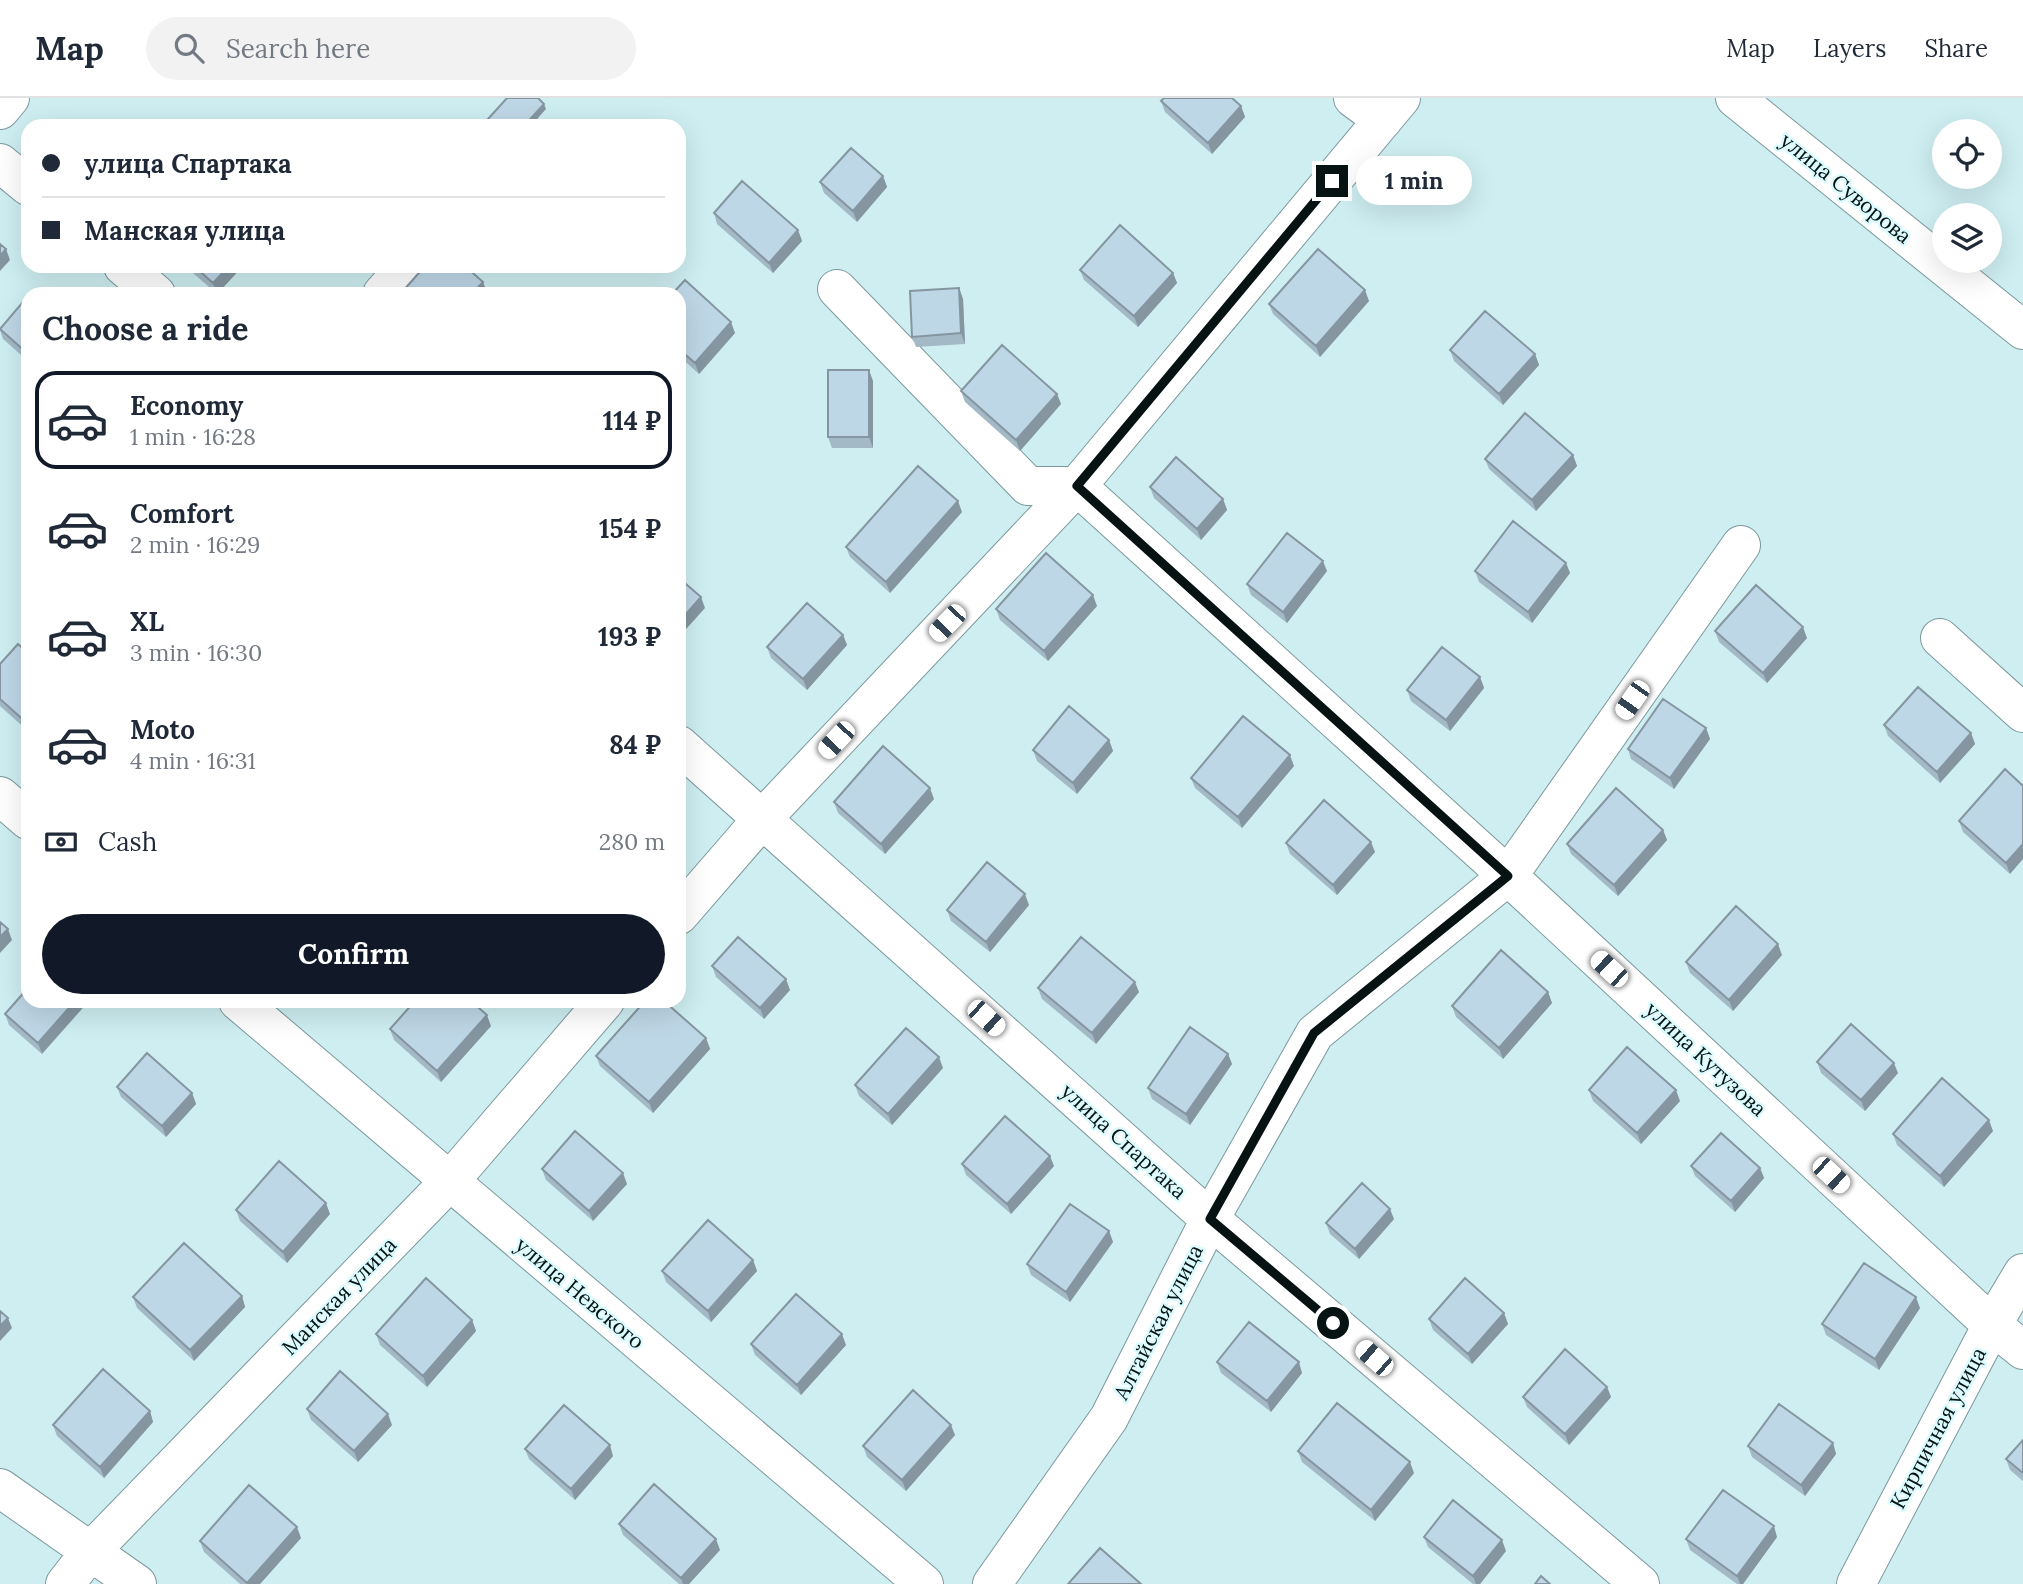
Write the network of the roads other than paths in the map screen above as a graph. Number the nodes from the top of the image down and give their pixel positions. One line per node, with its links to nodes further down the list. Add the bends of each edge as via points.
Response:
1 (10, 98): 5 (street)
2 (1353, 98): 4 (street)
3 (1735, 98): 13 (street, улица Суворова)
4 (1392, 109): 14 (street)
5 (0, 110)
6 (0, 163): 7 (street)
7 (21, 180)
8 (131, 273): 10 (street)
9 (401, 273): 11 (street)
10 (148, 287)
11 (388, 287)
12 (837, 289): 14 (street, via 1028,486)
13 (2023, 330)
14 (1077, 486): 21 (street); 22 (street, улица Кутузова)
15 (1741, 545): 22 (street, Алтайская улица)
16 (1940, 639): 17 (street)
17 (2023, 713)
18 (686, 752): 21 (street, улица Спартака)
19 (0, 796): 20 (street)
20 (21, 814)
21 (762, 818): 23 (street); 27 (street, улица Спартака)
22 (1508, 876): 27 (street, Алтайская улица, via 1314,1033); 29 (street, улица Кутузова)
23 (686, 907)
24 (247, 1008): 26 (street, улица Невского)
25 (599, 1008): 26 (street, Манская улица)
26 (449, 1182): 32 (street, Манская улица); 35 (street, улица Невского)
27 (1210, 1219): 36 (street, Алтайская улица, via 1109,1418); 37 (street, улица Спартака)
28 (2023, 1273): 29 (street, Кирпичная улица)
29 (1992, 1325): 30 (street, улица Кутузова); 38 (street, Кирпичная улица)
30 (2023, 1350)
31 (0, 1488): 32 (street)
32 (90, 1552): 33 (street, Манская улица); 34 (street)
33 (65, 1584)
34 (137, 1584)
35 (924, 1584)
36 (992, 1584)
37 (1640, 1584)
38 (1856, 1584)

